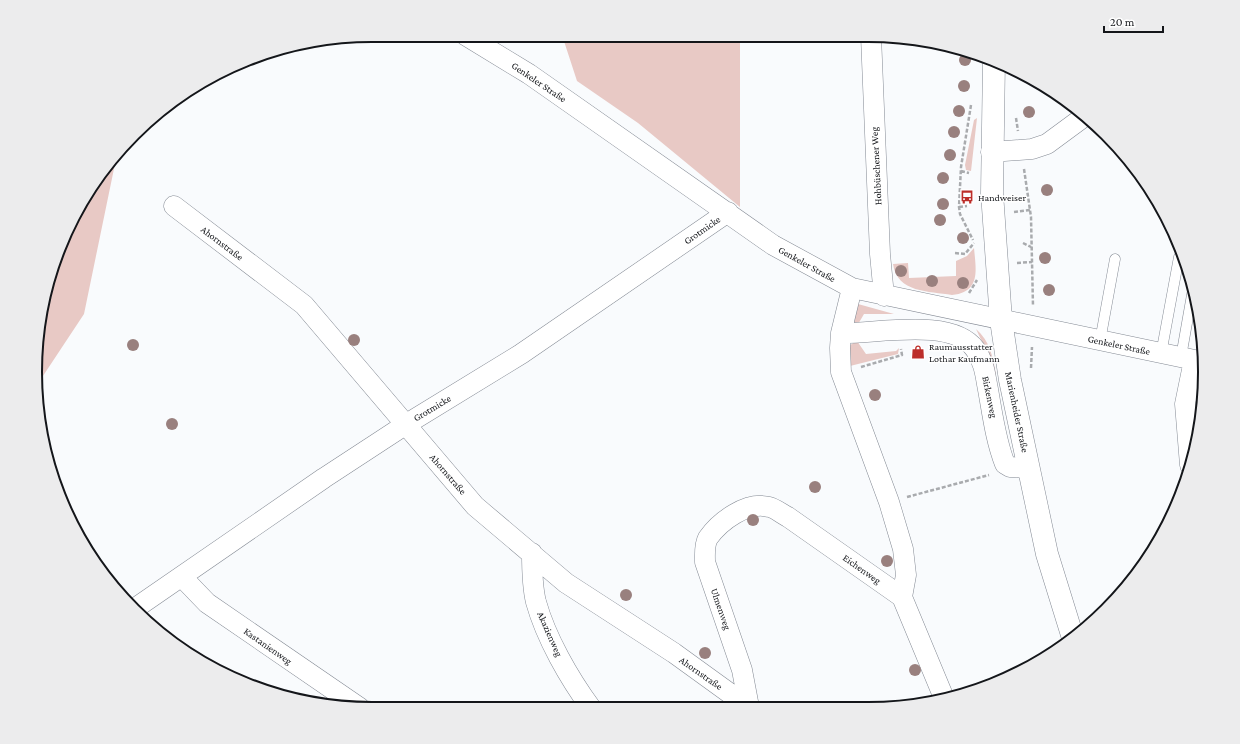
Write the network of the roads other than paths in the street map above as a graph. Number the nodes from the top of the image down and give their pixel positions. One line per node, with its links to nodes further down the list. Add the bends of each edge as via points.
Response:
1 (476, 42): 7 (street, Genkeler Straße, via 529,74)
2 (871, 42): 11 (street, Hohbüschener Weg)
3 (994, 67): 5 (main road, Marienheider Straße)
4 (1080, 119): 5 (street, via 1047,144 1032,149)
5 (991, 152): 13 (main road, Marienheider Straße)
6 (174, 206): 18 (street, Ahornstraße, via 304,305)
7 (728, 212): 10 (street, Genkeler Straße, via 773,245); 18 (street, Grotmicke, via 521,354)
8 (1115, 259): 15 (lane)
9 (1178, 261): 16 (lane)
10 (852, 288): 11 (street, Genkeler Straße); 14 (street)
11 (884, 296): 13 (street, Genkeler Straße)
12 (1193, 315): 17 (lane)
13 (1001, 320): 15 (street, Genkeler Straße); 20 (main road, Marienheider Straße)
14 (841, 333): 20 (street, Birkenweg, via 931,330 950,333 968,342 975,348 983,366 1002,457 1005,464); 24 (street, via 841,372 890,502 903,549 906,575)
15 (1100, 341): 16 (street, Genkeler Straße)
16 (1161, 354): 17 (street, Genkeler Straße)
17 (1193, 360): 19 (street, via 1185,404)
18 (405, 424): 22 (street, Ahornstraße, via 475,506); 23 (street, Grotmicke)
19 (1189, 450)
20 (1019, 468): 26 (main road, Marienheider Straße)
21 (727, 519): 24 (street, Eichenweg, via 750,507 769,507 788,517); 31 (street, Ulmenweg, via 708,539 705,549 706,562 742,670)
22 (532, 553): 29 (street, Akazienweg, via 536,602 570,679); 30 (street, Ahornstraße, via 566,583 674,653)
23 (182, 577): 25 (street, Grotmicke); 28 (street, Kastanienweg, via 207,603)
24 (902, 597): 27 (street)
25 (139, 605)
26 (1071, 632)
27 (942, 694)
28 (350, 701)
29 (587, 702)
30 (743, 702)
31 (749, 702)

